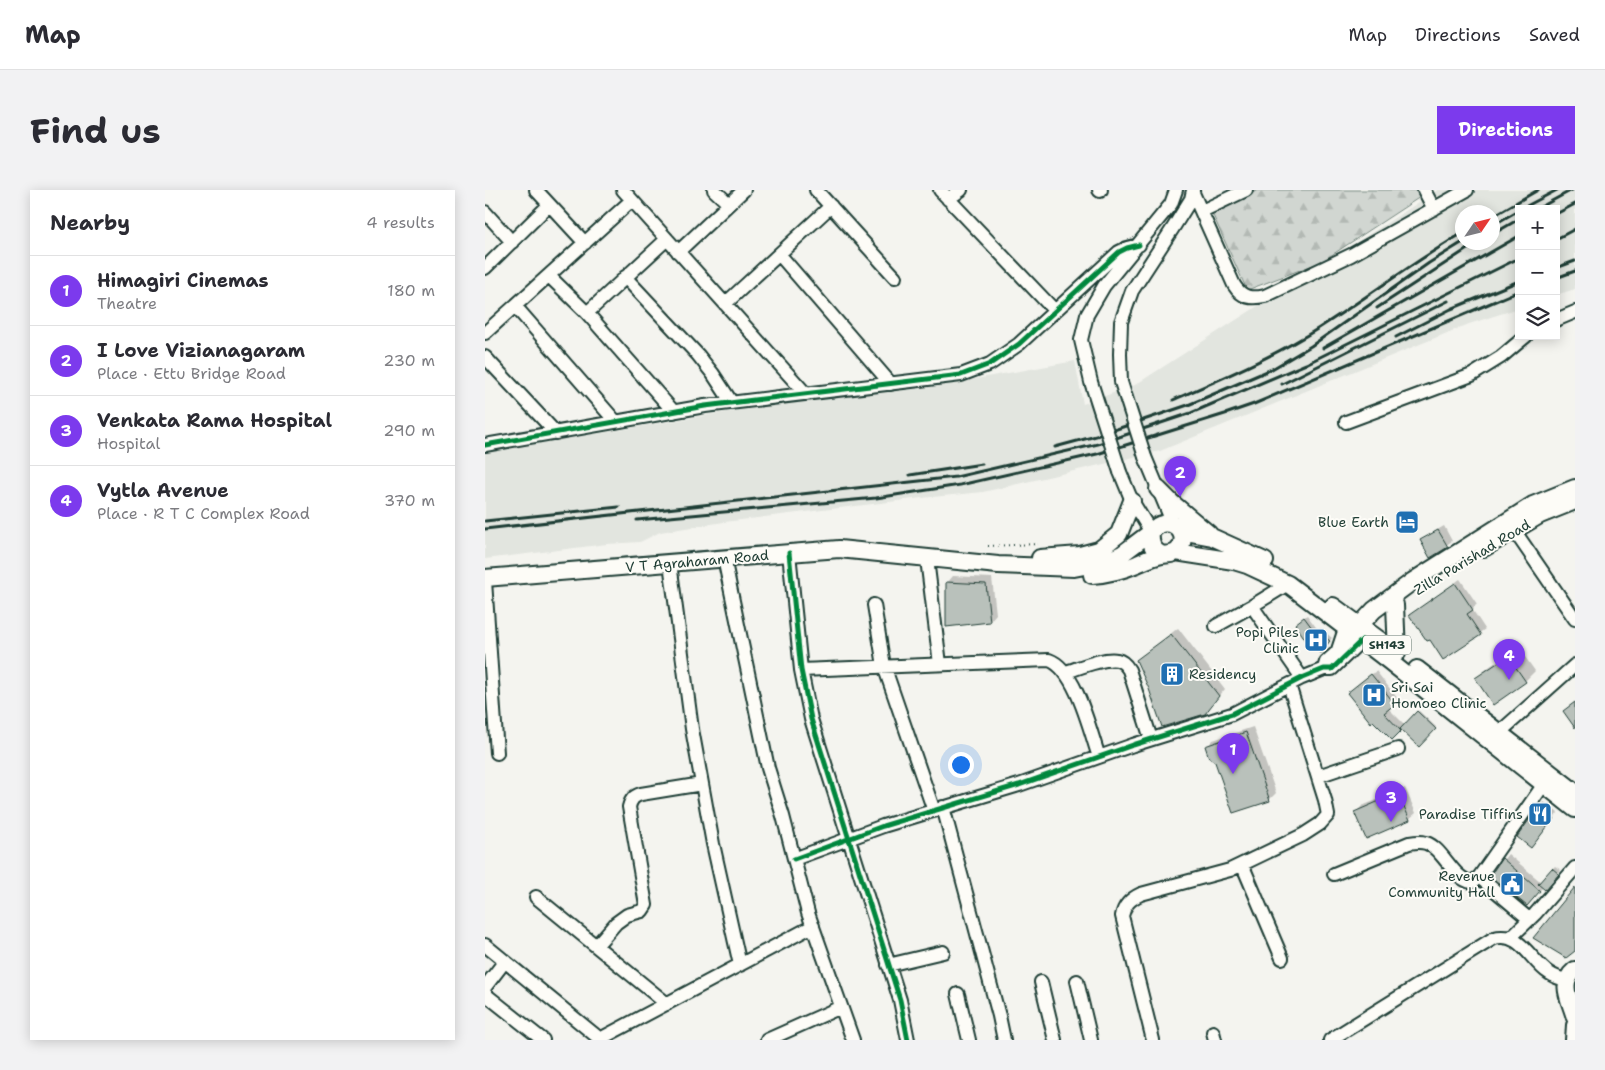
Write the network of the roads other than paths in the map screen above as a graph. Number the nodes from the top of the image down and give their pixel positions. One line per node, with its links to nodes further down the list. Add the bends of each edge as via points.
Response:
1 (535, 190): 15 (street)
2 (623, 190): 13 (street)
3 (714, 190): 14 (street)
4 (744, 190): 14 (street)
5 (816, 190): 16 (street)
6 (960, 190): 12 (street)
7 (1176, 190): 23 (street, via 1171,204)
8 (1246, 190): 18 (street)
9 (1424, 190): 17 (street)
10 (1467, 190): 17 (street)
11 (1193, 192): 18 (street); 48 (street, bridge, via 1132,291 1121,322 1121,382)
12 (944, 195): 32 (street)
13 (632, 200): 20 (street); 22 (street)
14 (729, 204): 24 (street)
15 (549, 205): 21 (street); 22 (street)
16 (831, 206): 25 (street); 29 (street)
17 (1434, 209): 18 (street, via 1351,255 1255,298 1242,295 1233,285)
18 (1202, 211)
19 (485, 212): 21 (street)
20 (667, 239): 24 (street); 28 (street)
21 (512, 242): 26 (street)
22 (585, 243): 27 (street)
23 (1139, 245): 32 (street, via 1119,252); 49 (street, bridge, via 1104,286 1087,315 1081,340 1091,382)
24 (678, 252): 30 (street)
25 (779, 254): 30 (street); 39 (street)
26 (485, 268)
27 (549, 276): 31 (street); 34 (street)
28 (625, 277): 34 (street); 41 (street, via 698,355)
29 (895, 277)
30 (725, 304): 40 (street)
31 (515, 306): 36 (street); 43 (street)
32 (1055, 311): 39 (street, via 1019,344 990,364 961,376)
33 (1575, 312): 35 (street)
34 (587, 313): 42 (street)
35 (1560, 318)
36 (485, 333)
37 (1521, 340): 44 (street, via 1472,375)
38 (485, 356): 45 (street)
39 (891, 384): 40 (street)
40 (806, 394): 41 (street)
41 (731, 403): 42 (street)
42 (674, 412): 43 (street)
43 (616, 422): 45 (street)
44 (1346, 422)
45 (556, 433): 46 (street)
46 (485, 445)
47 (1575, 488): 51 (main road, Zilla Parishad Road, via 1533,505)
48 (1159, 489): 52 (street); 53 (main road)
49 (1132, 501): 52 (street); 59 (main road, via 1119,534 1099,550)
50 (1575, 501): 51 (main road, Zilla Parishad Road)
51 (1511, 525): 63 (main road, Zilla Parishad Road); 66 (street)
52 (1165, 528): 53 (main road, SH143); 55 (main road, via 1182,535 1182,544); 55 (main road, via 1151,545 1157,553); 59 (main road, via 1105,562 1074,568)
53 (1212, 537): 62 (main road, SH143, via 1265,561)
54 (789, 553): 56 (main road, V T Agraharam Road); 57 (main road, V T Agraharam Road, via 839,549); 75 (street)
55 (1169, 553): 59 (main road, via 1100,574 1053,577); 61 (main road, SH143, via 1234,561)
56 (724, 558): 58 (main road, V T Agraharam Road); 91 (street, via 768,768)
57 (927, 558): 59 (main road, V T Agraharam Road); 71 (street)
58 (670, 563): 60 (main road, V T Agraharam Road); 85 (street)
59 (998, 565)
60 (485, 580): 82 (street)
61 (1288, 584): 65 (street); 68 (main road, SH143)
62 (1324, 599): 63 (main road, via 1357,608); 68 (main road, SH143)
63 (1393, 600): 68 (main road, via 1374,610); 70 (main road)
64 (874, 605): 73 (street)
65 (1252, 606): 67 (street); 77 (street)
66 (1575, 619)
67 (1217, 626)
68 (1361, 630): 69 (main road); 70 (main road, SH143); 74 (street, via 1332,669); 86 (main road, SH143)
69 (1340, 650): 74 (street, via 1326,662)
70 (1397, 653): 79 (main road, SH143)
71 (940, 664): 73 (street); 76 (street, via 1042,659 1054,661)
72 (1575, 665): 79 (street)
73 (884, 666): 75 (street); 89 (street)
74 (1324, 669): 77 (street)
75 (801, 670): 90 (street, via 811,719)
76 (1066, 672): 80 (street, via 1109,659 1123,662 1129,670); 83 (street)
77 (1302, 678): 78 (street)
78 (1289, 685): 80 (street, via 1232,714); 84 (street)
79 (1499, 732): 87 (main road, SH143)
80 (1151, 739): 83 (street)
81 (1399, 750): 84 (street)
82 (497, 753)
83 (1099, 757): 89 (street)
84 (1318, 776): 92 (street, via 1327,809 1326,819 1303,835)
85 (702, 784): 101 (street, via 636,796 630,802 646,905 642,911 627,915 617,923); 105 (street)
86 (1544, 784): 88 (main road, SH143); 95 (street)
87 (1575, 792)
88 (1575, 808)
89 (939, 809): 90 (street); 123 (street)
90 (849, 839): 91 (street); 106 (street)
91 (794, 859): 98 (street)
92 (1242, 864): 103 (street); 126 (street, via 1141,894 1123,909 1122,916)
93 (1575, 868): 97 (street)
94 (1334, 874): 95 (street, via 1409,843 1419,842 1430,845 1463,878 1472,882)
95 (1479, 877): 97 (street)
96 (536, 897): 101 (street)
97 (1529, 919): 99 (street)
98 (813, 926): 105 (street); 114 (street)
99 (1510, 938): 107 (street, via 1519,942 1549,973); 127 (street, via 1493,938)
100 (485, 945): 104 (street)
101 (596, 946): 113 (street)
102 (943, 952): 106 (street)
103 (1282, 958)
104 (505, 961): 110 (street); 119 (street)
105 (740, 965): 113 (street)
106 (889, 965): 121 (street)
107 (1571, 975): 115 (main road, via 1566,987 1567,998)
108 (1077, 981): 125 (street)
109 (1041, 982): 124 (street)
110 (485, 987)
111 (485, 994): 118 (street)
112 (958, 994): 122 (street)
113 (667, 1004): 119 (street)
114 (841, 1007): 117 (street); 120 (street)
115 (1575, 1018)
116 (1575, 1025): 128 (main road)
117 (776, 1038)
118 (543, 1040)
119 (600, 1040)
120 (853, 1040)
121 (908, 1040)
122 (969, 1040)
123 (1004, 1040)
124 (1055, 1040)
125 (1091, 1040)
126 (1153, 1040)
127 (1330, 1040)
128 (1574, 1040)

